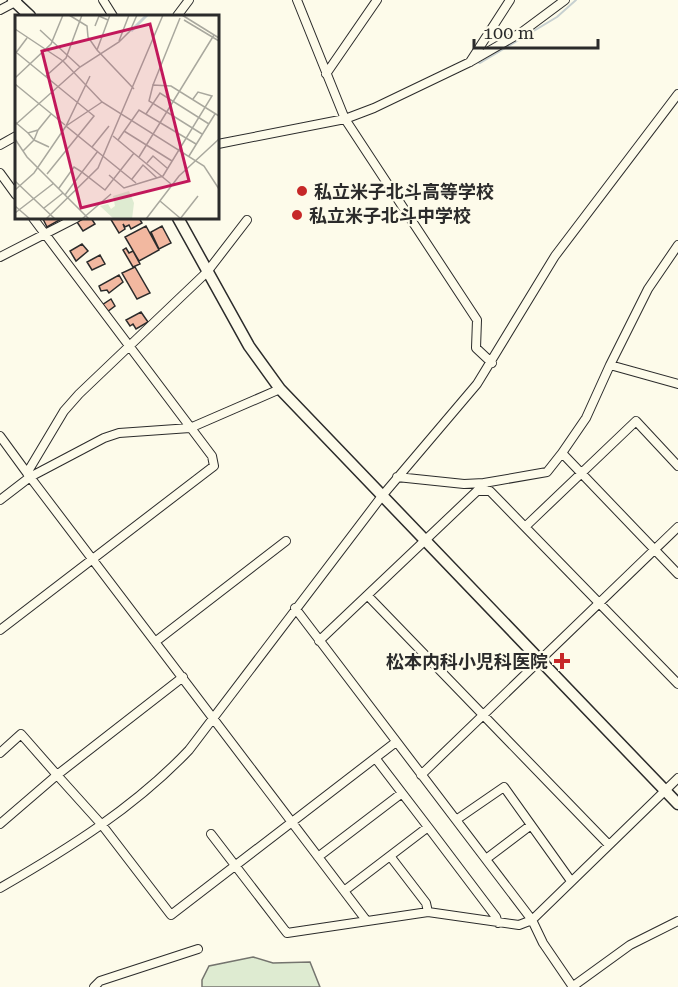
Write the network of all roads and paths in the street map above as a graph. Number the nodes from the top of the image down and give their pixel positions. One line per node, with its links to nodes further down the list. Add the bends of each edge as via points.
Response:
1 (103, 0): 10 (street)
2 (189, 0): 11 (street)
3 (297, 0): 13 (street)
4 (377, 0): 13 (street)
5 (510, 0): 12 (street)
6 (565, 0): 12 (street, via 522,32)
7 (15, 1): 8 (street); 9 (street)
8 (0, 10)
9 (29, 15)
10 (112, 15)
11 (178, 15)
12 (470, 62): 15 (street)
13 (326, 74): 15 (street)
14 (678, 94): 30 (street, via 555,256)
15 (345, 119): 17 (street); 30 (street, via 471,310 477,320 476,348)
16 (15, 137): 18 (street)
17 (219, 144)
18 (0, 145)
19 (0, 173): 20 (street)
20 (15, 194)
21 (34, 219): 25 (street)
22 (74, 219): 25 (street)
23 (179, 219): 28 (street)
24 (247, 220): 28 (street)
25 (45, 234): 27 (street); 29 (street)
26 (678, 245): 31 (street, via 648,289)
27 (0, 257)
28 (207, 272): 29 (street); 33 (street, via 262,367)
29 (130, 347): 34 (street); 39 (street, via 64,411)
30 (492, 363): 40 (street)
31 (610, 365): 32 (street); 36 (street, via 586,418)
32 (678, 384)
33 (280, 389): 34 (street); 42 (street)
34 (190, 428): 39 (street, via 119,433); 49 (street, via 212,456 214,466)
35 (0, 436): 39 (street)
36 (562, 453): 38 (street); 41 (street, via 547,472)
37 (678, 466): 38 (street, via 636,422)
38 (582, 473): 44 (street); 48 (street)
39 (28, 475): 43 (street); 49 (street)
40 (397, 477): 41 (street); 42 (street)
41 (484, 487): 44 (street); 46 (street)
42 (382, 496): 46 (street); 53 (street)
43 (0, 500)
44 (526, 526): 52 (street)
45 (678, 527): 48 (street)
46 (425, 540): 51 (street); 57 (street)
47 (286, 541): 56 (street)
48 (654, 550): 50 (street); 52 (street)
49 (93, 560): 54 (street); 56 (street)
50 (678, 574)
51 (368, 596): 55 (street); 60 (street)
52 (600, 604): 57 (street); 59 (street)
53 (295, 608): 55 (street); 61 (street)
54 (0, 630)
55 (319, 641): 62 (street)
56 (155, 642): 58 (street)
57 (541, 661): 60 (street); 68 (street)
58 (183, 677): 61 (street); 65 (street)
59 (678, 684)
60 (482, 716): 66 (street); 78 (street)
61 (213, 717): 72 (street); 74 (street, via 161,779)
62 (396, 742): 64 (street); 66 (street)
63 (0, 753): 65 (street, via 21,734)
64 (376, 759): 69 (street); 72 (street)
65 (57, 775): 73 (street); 74 (street)
66 (421, 775): 71 (street)
67 (678, 778): 68 (street)
68 (665, 790): 70 (street); 78 (street)
69 (402, 793): 76 (street); 80 (street)
70 (678, 804)
71 (456, 820): 75 (street, via 504,787); 81 (street)
72 (292, 823): 80 (street); 82 (street)
73 (0, 824)
74 (102, 825): 82 (street, via 171,915); 84 (street)
75 (531, 825): 81 (street); 83 (street)
76 (428, 827): 79 (street); 90 (street)
77 (211, 834): 82 (street)
78 (609, 845): 83 (street)
79 (390, 856): 85 (street); 86 (street, via 426,903)
80 (318, 857): 85 (street)
81 (486, 859): 88 (street)
82 (236, 867): 87 (street, via 287,933)
83 (571, 881): 88 (street)
84 (0, 888)
85 (344, 891): 87 (street)
86 (428, 912): 87 (street); 90 (street)
87 (366, 920)
88 (532, 920): 90 (street, via 519,925); 93 (street)
89 (678, 921): 93 (street, via 630,945)
90 (498, 923)
91 (198, 949): 92 (street, via 100,981)
92 (94, 987)
93 (573, 987)

